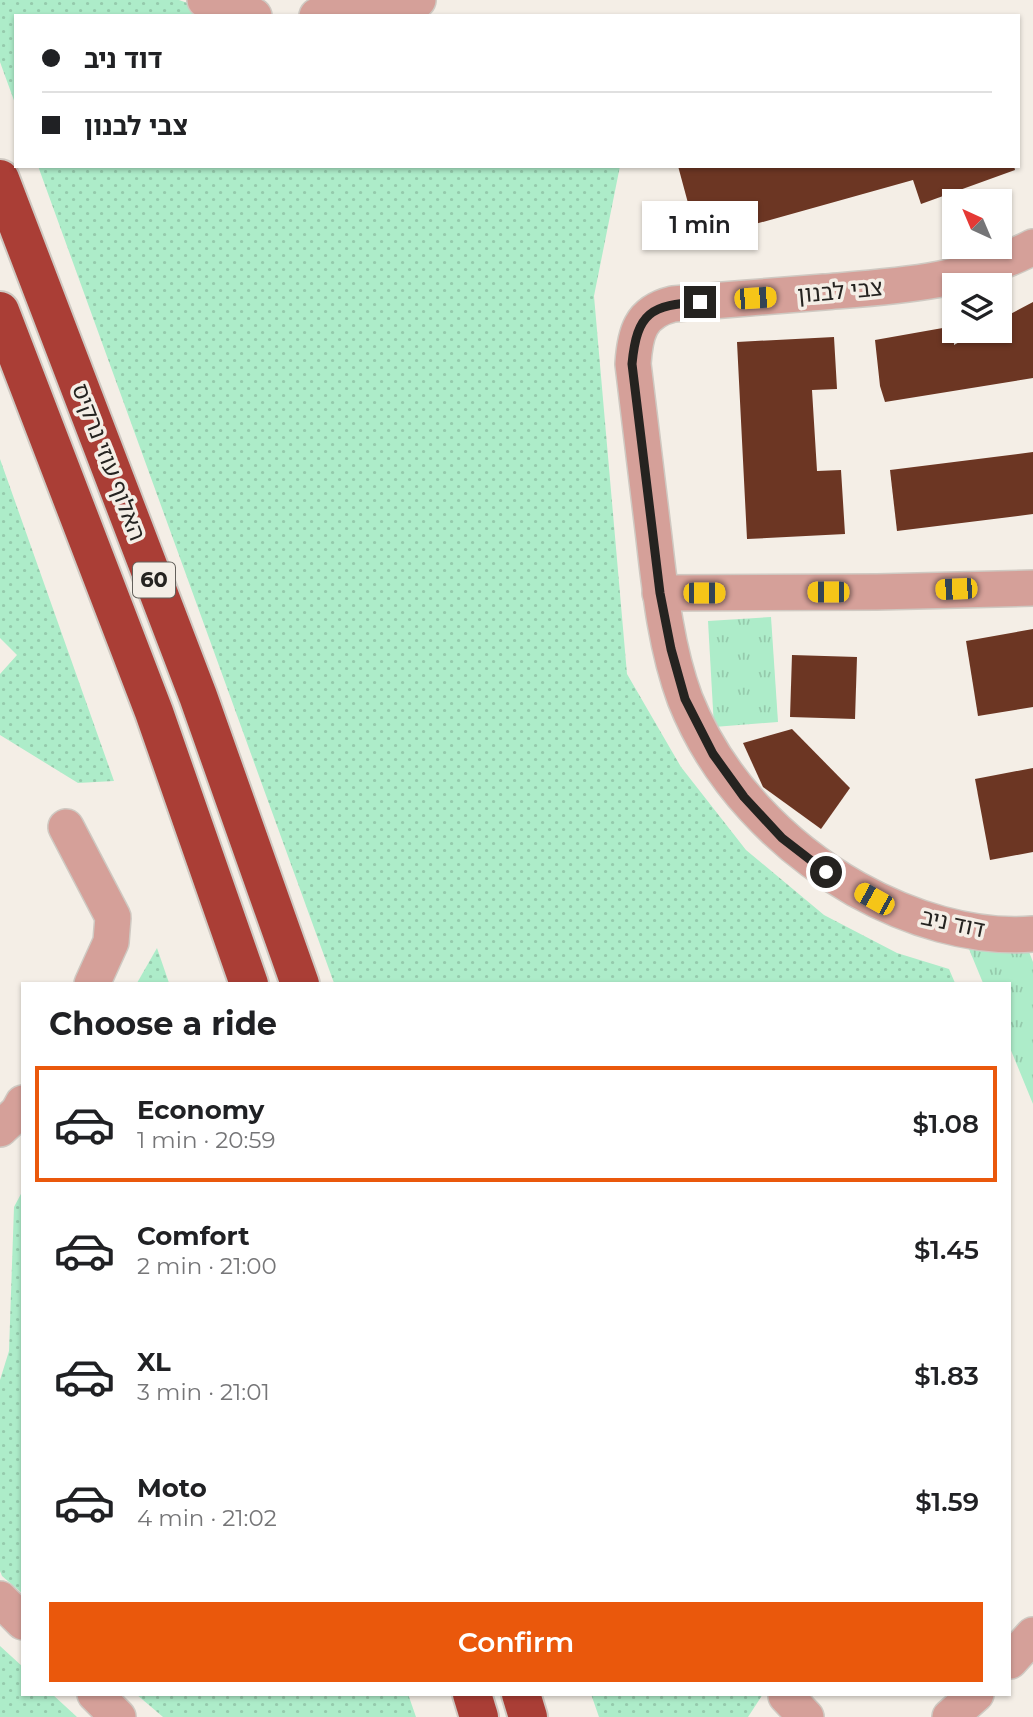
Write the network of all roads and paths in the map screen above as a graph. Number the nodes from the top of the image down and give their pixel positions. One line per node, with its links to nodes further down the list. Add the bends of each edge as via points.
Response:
1 (205, 0): 3 (street)
2 (418, 0): 4 (street)
3 (248, 14)
4 (330, 14)
5 (0, 179): 15 (highway, האלוף עוזי נרקיס / 60, via 198,696)
6 (1033, 247): 8 (street, צבי לבנון, via 962,276 898,286 673,304 659,307)
7 (0, 310): 14 (highway, האלוף עוזי נרקיס / 60, via 154,712)
8 (645, 318): 10 (street, דוד ניב, via 632,364)
9 (1033, 588): 10 (street)
10 (660, 593): 12 (street, דוד ניב, via 685,699 713,754 782,838 826,872 925,920 977,932)
11 (66, 827): 13 (street, via 113,917 111,942)
12 (1033, 934)
13 (93, 982)
14 (249, 982)
15 (299, 982)
16 (21, 1107): 17 (street)
17 (0, 1129)
18 (0, 1599): 19 (street)
19 (21, 1620)
20 (1033, 1635): 21 (street)
21 (1011, 1660)
22 (97, 1696): 26 (street)
23 (473, 1696): 27 (highway)
24 (522, 1696): 28 (highway)
25 (974, 1696): 29 (street)
26 (118, 1717)
27 (479, 1717)
28 (528, 1717)
29 (950, 1717)

